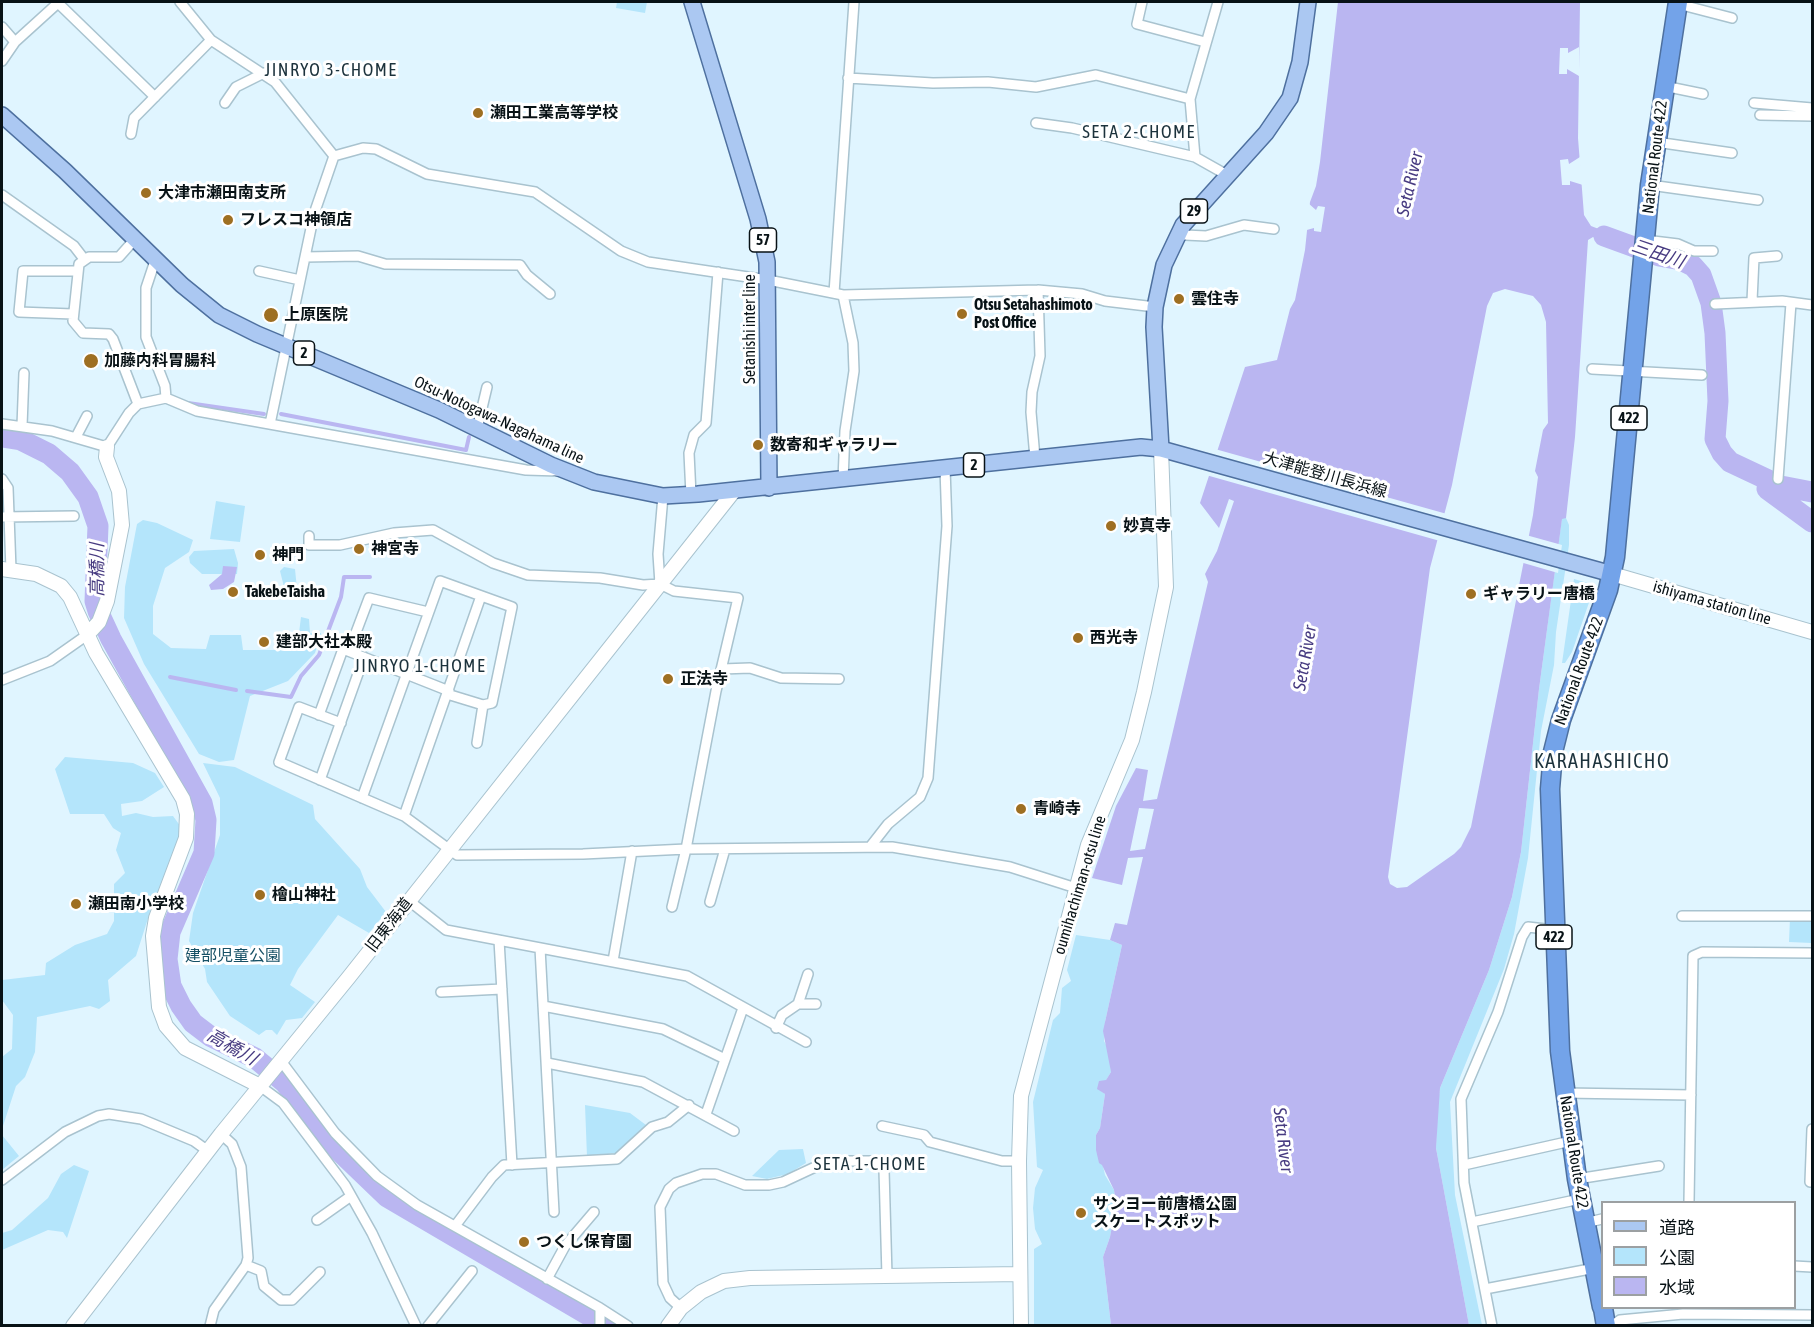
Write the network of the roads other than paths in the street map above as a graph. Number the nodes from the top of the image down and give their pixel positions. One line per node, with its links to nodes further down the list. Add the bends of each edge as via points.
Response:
1 (58, 2): 12 (street); 19 (street)
2 (180, 2): 11 (street)
3 (692, 2): 50 (main road, Setanishi inter line / 57, via 758,219)
4 (854, 2): 16 (street)
5 (1142, 2): 13 (street, via 1137,24)
6 (1218, 2): 13 (street)
7 (1308, 2): 33 (main road, 29, via 1300,62 1290,98 1266,133)
8 (1678, 3): 9 (street); 17 (highway, National Route 422 / 422)
9 (1732, 18)
10 (2, 27): 12 (street)
11 (211, 40): 15 (street); 19 (street)
12 (15, 42): 14 (street)
13 (1205, 42): 20 (street)
14 (2, 61)
15 (264, 73): 21 (street, via 236,87); 31 (street)
16 (848, 78): 20 (street, via 1036,87 1096,75); 53 (street)
17 (1664, 86): 18 (street); 29 (highway, National Route 422 / 422)
18 (1703, 94)
19 (155, 97): 28 (street, via 134,118)
20 (1190, 99): 32 (street)
21 (225, 103)
22 (1754, 103): 23 (street)
23 (1812, 108)
24 (2, 115): 39 (main road, Otsu-Notogawa-Nagahama line / 2)
25 (1760, 115): 26 (street)
26 (1812, 116)
27 (1036, 123): 32 (street)
28 (131, 134)
29 (1656, 142): 30 (street); 34 (highway, National Route 422 / 422)
30 (1732, 153)
31 (334, 156): 43 (street, via 314,214); 48 (street, via 363,148 376,149 436,176 535,192 630,256)
32 (1195, 157): 33 (street)
33 (1227, 175): 38 (main road, 29)
34 (1650, 185): 36 (street); 40 (highway, National Route 422 / 422)
35 (2, 195): 44 (street, via 74,246)
36 (1758, 200)
37 (1274, 229): 38 (street, via 1244,225 1206,236)
38 (1178, 232): 58 (main road, 29, via 1164,265)
39 (135, 239): 44 (street, via 119,257); 45 (main road, Otsu-Notogawa-Nagahama line / 2)
40 (1645, 241): 41 (street); 62 (highway, National Route 422 / 422)
41 (1713, 251)
42 (1777, 256): 54 (street, via 1754,258)
43 (305, 257): 49 (street); 52 (street, via 358,256 385,264 520,266)
44 (84, 258): 46 (street)
45 (156, 258): 60 (main road, Otsu-Notogawa-Nagahama line / 2, via 219,315); 66 (street, via 146,288 146,337)
46 (77, 271): 59 (street); 59 (street, via 23,271 19,312)
47 (259, 271): 49 (street)
48 (718, 272): 50 (street); 85 (street, via 706,423 694,435 690,453)
49 (300, 280): 60 (street)
50 (768, 280): 53 (street); 83 (main road, Setanishi inter line / 57)
51 (1038, 290): 53 (street); 58 (street); 77 (street, via 1040,356 1031,412)
52 (550, 294)
53 (838, 294): 82 (street, via 853,343 854,371)
54 (1752, 301): 55 (street); 56 (street)
55 (1791, 303): 57 (street); 81 (street)
56 (1715, 304)
57 (1812, 305)
58 (1155, 307): 75 (main road, 29)
59 (73, 314): 67 (street, via 73,321 83,333 109,334 113,339)
60 (287, 346): 70 (street); 72 (main road, Otsu-Notogawa-Nagahama line / 2)
61 (1592, 369): 62 (street)
62 (1633, 370): 64 (street); 91 (highway, National Route 422 / 422)
63 (24, 373): 71 (street)
64 (1702, 375)
65 (487, 387): 72 (street)
66 (166, 398): 67 (street); 70 (street, via 197,411)
67 (138, 404): 74 (street)
68 (87, 416): 73 (street)
69 (2, 424): 71 (street)
70 (270, 424): 79 (street, via 526,470)
71 (22, 426): 73 (street)
72 (477, 429): 79 (main road, Otsu-Notogawa-Nagahama line / 2)
73 (76, 438): 74 (street)
74 (107, 447): 95 (street, via 106,457 119,490 122,515 107,601)
75 (1161, 449): 76 (main road, Otsu-Notogawa-Nagahama line / 2); 77 (main road, Otsu-Notogawa-Nagahama line / 2, via 1140,447); 116 (street, oumihachiman-otsu line, via 1164,600 1132,740 1093,831)
76 (1180, 453): 91 (main road, 大津能登川長浜線 / 2)
77 (1035, 458): 78 (main road, Otsu-Notogawa-Nagahama line / 2)
78 (945, 468): 82 (main road, Otsu-Notogawa-Nagahama line / 2); 111 (street, via 946,526 928,778 920,797 888,824)
79 (561, 470): 86 (main road, Otsu-Notogawa-Nagahama line / 2, via 594,482)
80 (2, 479): 88 (street, via 8,488)
81 (1778, 479)
82 (843, 480): 83 (main road, Otsu-Notogawa-Nagahama line / 2)
83 (769, 488): 84 (main road, Otsu-Notogawa-Nagahama line / 2)
84 (734, 491): 85 (main road, Otsu-Notogawa-Nagahama line / 2); 92 (street, 旧東海道)
85 (691, 495): 86 (main road, Otsu-Notogawa-Nagahama line / 2)
86 (663, 496): 92 (street, via 658,554)
87 (74, 516): 88 (street)
88 (5, 517): 90 (street)
89 (309, 536): 92 (street, via 309,545 340,545 433,530 522,574)
90 (6, 570): 95 (street, via 36,574 62,585)
91 (1612, 574): 96 (street, ishiyama station line); 122 (highway, National Route 422 / 422, via 1553,752 1549,821)
92 (660, 584): 99 (street, via 674,591 738,598); 112 (street, 旧東海道)
93 (481, 596): 94 (street, via 440,581); 103 (street); 104 (street, via 512,607 492,703)
94 (428, 612): 97 (street, via 369,598); 100 (street)
95 (90, 632): 102 (street, via 50,661); 139 (street, via 183,799 187,814 186,838 153,936 162,1016 185,1048)
96 (1812, 632)
97 (349, 651): 98 (street); 105 (street, via 343,649)
98 (364, 657): 100 (street); 106 (street)
99 (722, 669): 101 (street, via 750,668 781,678); 113 (street)
100 (406, 674): 103 (street); 109 (street)
101 (839, 679)
102 (2, 680)
103 (448, 693): 104 (street); 110 (street)
104 (483, 705): 107 (street)
105 (319, 715): 106 (street); 108 (street, via 299,707 279,762)
106 (340, 723): 108 (street)
107 (477, 743)
108 (320, 780): 109 (street)
109 (362, 798): 110 (street)
110 (404, 816): 112 (street)
111 (870, 847): 114 (street); 116 (street, via 992,864)
112 (450, 849): 115 (street, via 457,855); 117 (street, 旧東海道)
113 (686, 849): 114 (street); 115 (street); 119 (street)
114 (725, 849): 118 (street)
115 (632, 851): 126 (street)
116 (1076, 888): 150 (street, oumihachiman-otsu line, via 1021,1096)
117 (408, 900): 123 (street, via 446,930); 137 (street, 旧東海道)
118 (710, 902)
119 (672, 907)
120 (1682, 916): 121 (street)
121 (1812, 916)
122 (1554, 930): 140 (highway, National Route 422 / 422); 153 (street, via 1528,927 1522,937 1498,1012 1461,1099)
123 (499, 940): 124 (street); 128 (street)
124 (540, 948): 126 (street); 132 (street)
125 (1812, 953): 141 (street, via 1702,952 1693,956)
126 (613, 961): 133 (street, via 687,976)
127 (808, 974): 130 (street)
128 (502, 989): 129 (street); 152 (street)
129 (441, 992)
130 (798, 1004): 131 (street); 134 (street, via 782,1015)
131 (816, 1005)
132 (543, 1006): 136 (street, via 663,1029); 138 (street)
133 (743, 1008): 134 (street); 136 (street)
134 (776, 1028): 135 (street)
135 (806, 1042)
136 (725, 1059): 143 (street)
137 (279, 1063): 139 (street, 旧東海道); 166 (street, via 335,1133 377,1176)
138 (546, 1063): 142 (street, via 643,1082); 151 (street)
139 (262, 1083): 147 (street, 旧東海道); 158 (street, via 283,1103)
140 (1565, 1093): 141 (street); 148 (highway, National Route 422 / 422)
141 (1691, 1095): 160 (street)
142 (689, 1105): 143 (street); 151 (street, via 668,1122 652,1127 617,1159)
143 (706, 1114): 146 (street)
144 (882, 1126): 150 (street, via 924,1135 930,1142 1002,1161)
145 (1812, 1129): 157 (street)
146 (734, 1131)
147 (221, 1134): 149 (street, 旧東海道); 168 (street, via 232,1144 241,1167)
148 (1571, 1141): 153 (street); 155 (highway, National Route 422 / 422)
149 (208, 1151): 156 (street, via 141,1119 109,1114 65,1132); 182 (street, 旧東海道)
150 (1018, 1161): 173 (street, oumihachiman-otsu line)
151 (552, 1163): 152 (street); 161 (street)
152 (512, 1165): 166 (street, via 504,1166 492,1177)
153 (1464, 1165): 165 (street)
154 (1659, 1166): 155 (street)
155 (1577, 1179): 159 (highway, National Route 422 / 422)
156 (2, 1180)
157 (1812, 1182)
158 (351, 1196): 163 (street); 184 (street)
159 (1580, 1199): 164 (highway, National Route 422 / 422); 165 (street)
160 (1689, 1201)
161 (554, 1212)
162 (594, 1212): 175 (street, via 565,1246)
163 (317, 1220)
164 (1594, 1221): 167 (highway, National Route 422 / 422)
165 (1472, 1222): 176 (street)
166 (455, 1226): 175 (street)
167 (1596, 1259): 176 (street); 177 (highway, National Route 422 / 422)
168 (246, 1265): 172 (street, via 261,1271 264,1286 281,1300 292,1300); 183 (street, via 218,1303)
169 (1796, 1266): 170 (street)
170 (1812, 1267)
171 (472, 1271): 185 (street)
172 (320, 1272)
173 (1020, 1274): 174 (street); 189 (street, oumihachiman-otsu line)
174 (887, 1276): 178 (street, via 724,1281); 178 (street, via 884,1170 875,1161 828,1161 769,1185 745,1185 716,1174 702,1174 676,1183 660,1207 663,1283 670,1298)
175 (547, 1279): 180 (street)
176 (1485, 1289): 190 (street)
177 (1601, 1293)
178 (681, 1308): 188 (street)
179 (1603, 1309): 191 (highway, National Route 422 / 422)
180 (600, 1311): 186 (street); 187 (street)
181 (1812, 1315): 192 (street, via 1683,1314 1620,1320)
182 (73, 1326)
183 (210, 1326)
184 (416, 1326)
185 (428, 1326)
186 (600, 1326)
187 (628, 1326)
188 (668, 1326)
189 (1021, 1326)
190 (1492, 1326)
191 (1606, 1326)
192 (1611, 1326)

